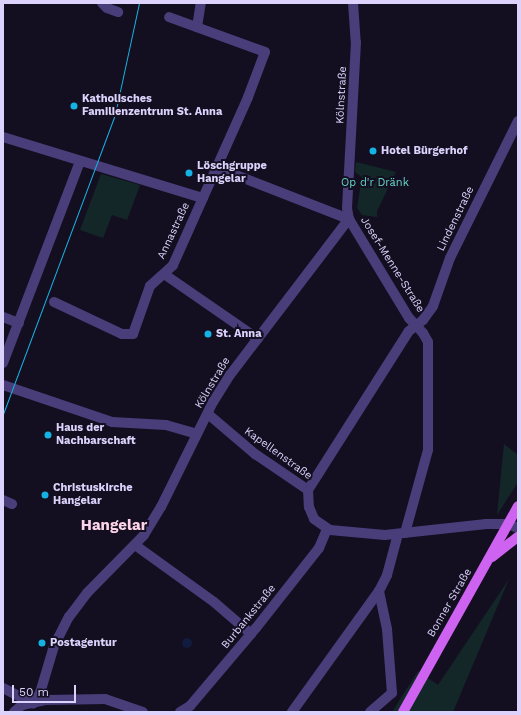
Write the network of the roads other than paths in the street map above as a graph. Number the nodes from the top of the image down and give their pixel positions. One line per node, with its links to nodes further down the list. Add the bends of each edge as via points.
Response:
1 (102, 3): 4 (street, via 106,8)
2 (201, 3): 6 (street)
3 (353, 3): 12 (street, Kölnstraße, via 356,42 347,208)
4 (118, 12)
5 (169, 17): 6 (street)
6 (197, 27): 10 (street, Annastraße, via 265,52)
7 (518, 121): 17 (street, Lindenstraße, via 450,258 433,306)
8 (3, 137): 9 (street)
9 (80, 161): 11 (street); 16 (street)
10 (218, 168): 11 (street, Annastraße); 12 (street)
11 (203, 198): 13 (street, Annastraße, via 173,265)
12 (349, 219): 17 (street, Josef-Menne-Straße, via 409,318); 18 (street, Kölnstraße)
13 (164, 274): 14 (street, Annastraße, via 150,286 140,308 136,332 130,336); 18 (street)
14 (54, 302)
15 (3, 317): 16 (street)
16 (19, 323): 19 (street)
17 (416, 325): 23 (street, Lindenstraße, via 409,331); 29 (street, Josef-Menne-Straße, via 428,342 428,450)
18 (258, 339): 21 (street, Kölnstraße, via 230,375)
19 (3, 364)
20 (3, 385): 22 (street, via 112,422 166,424)
21 (208, 414): 22 (street, Kölnstraße); 23 (street, Kapellenstraße, via 255,454)
22 (197, 434): 31 (street, Kölnstraße, via 161,507)
23 (308, 490): 28 (street, Kapellenstraße, via 311,513 318,523)
24 (518, 506): 26 (main road, Bonner Straße)
25 (518, 522): 26 (street)
26 (508, 524): 27 (street); 29 (street, via 486,524); 32 (main road, Bonner Straße)
27 (518, 528)
28 (327, 529): 29 (street, via 385,535); 34 (street, Burbankstraße, via 320,548)
29 (401, 534): 33 (street, Josef-Menne-Straße)
30 (518, 537): 32 (main road)
31 (136, 545): 34 (street, via 214,602); 37 (street, Kölnstraße, via 86,593 69,617 54,646)
32 (490, 558): 44 (main road, Bonner Straße)
33 (380, 591): 42 (street, Josef-Menne-Straße); 43 (street, via 387,629 392,693)
34 (251, 634): 36 (street, Burbankstraße)
35 (3, 688): 37 (street)
36 (190, 706): 40 (street, Burbankstraße); 41 (street)
37 (35, 707): 38 (street, via 22,705); 39 (street, via 105,699)
38 (14, 712)
39 (143, 712)
40 (180, 712)
41 (199, 712)
42 (292, 712)
43 (370, 712)
44 (403, 712)

